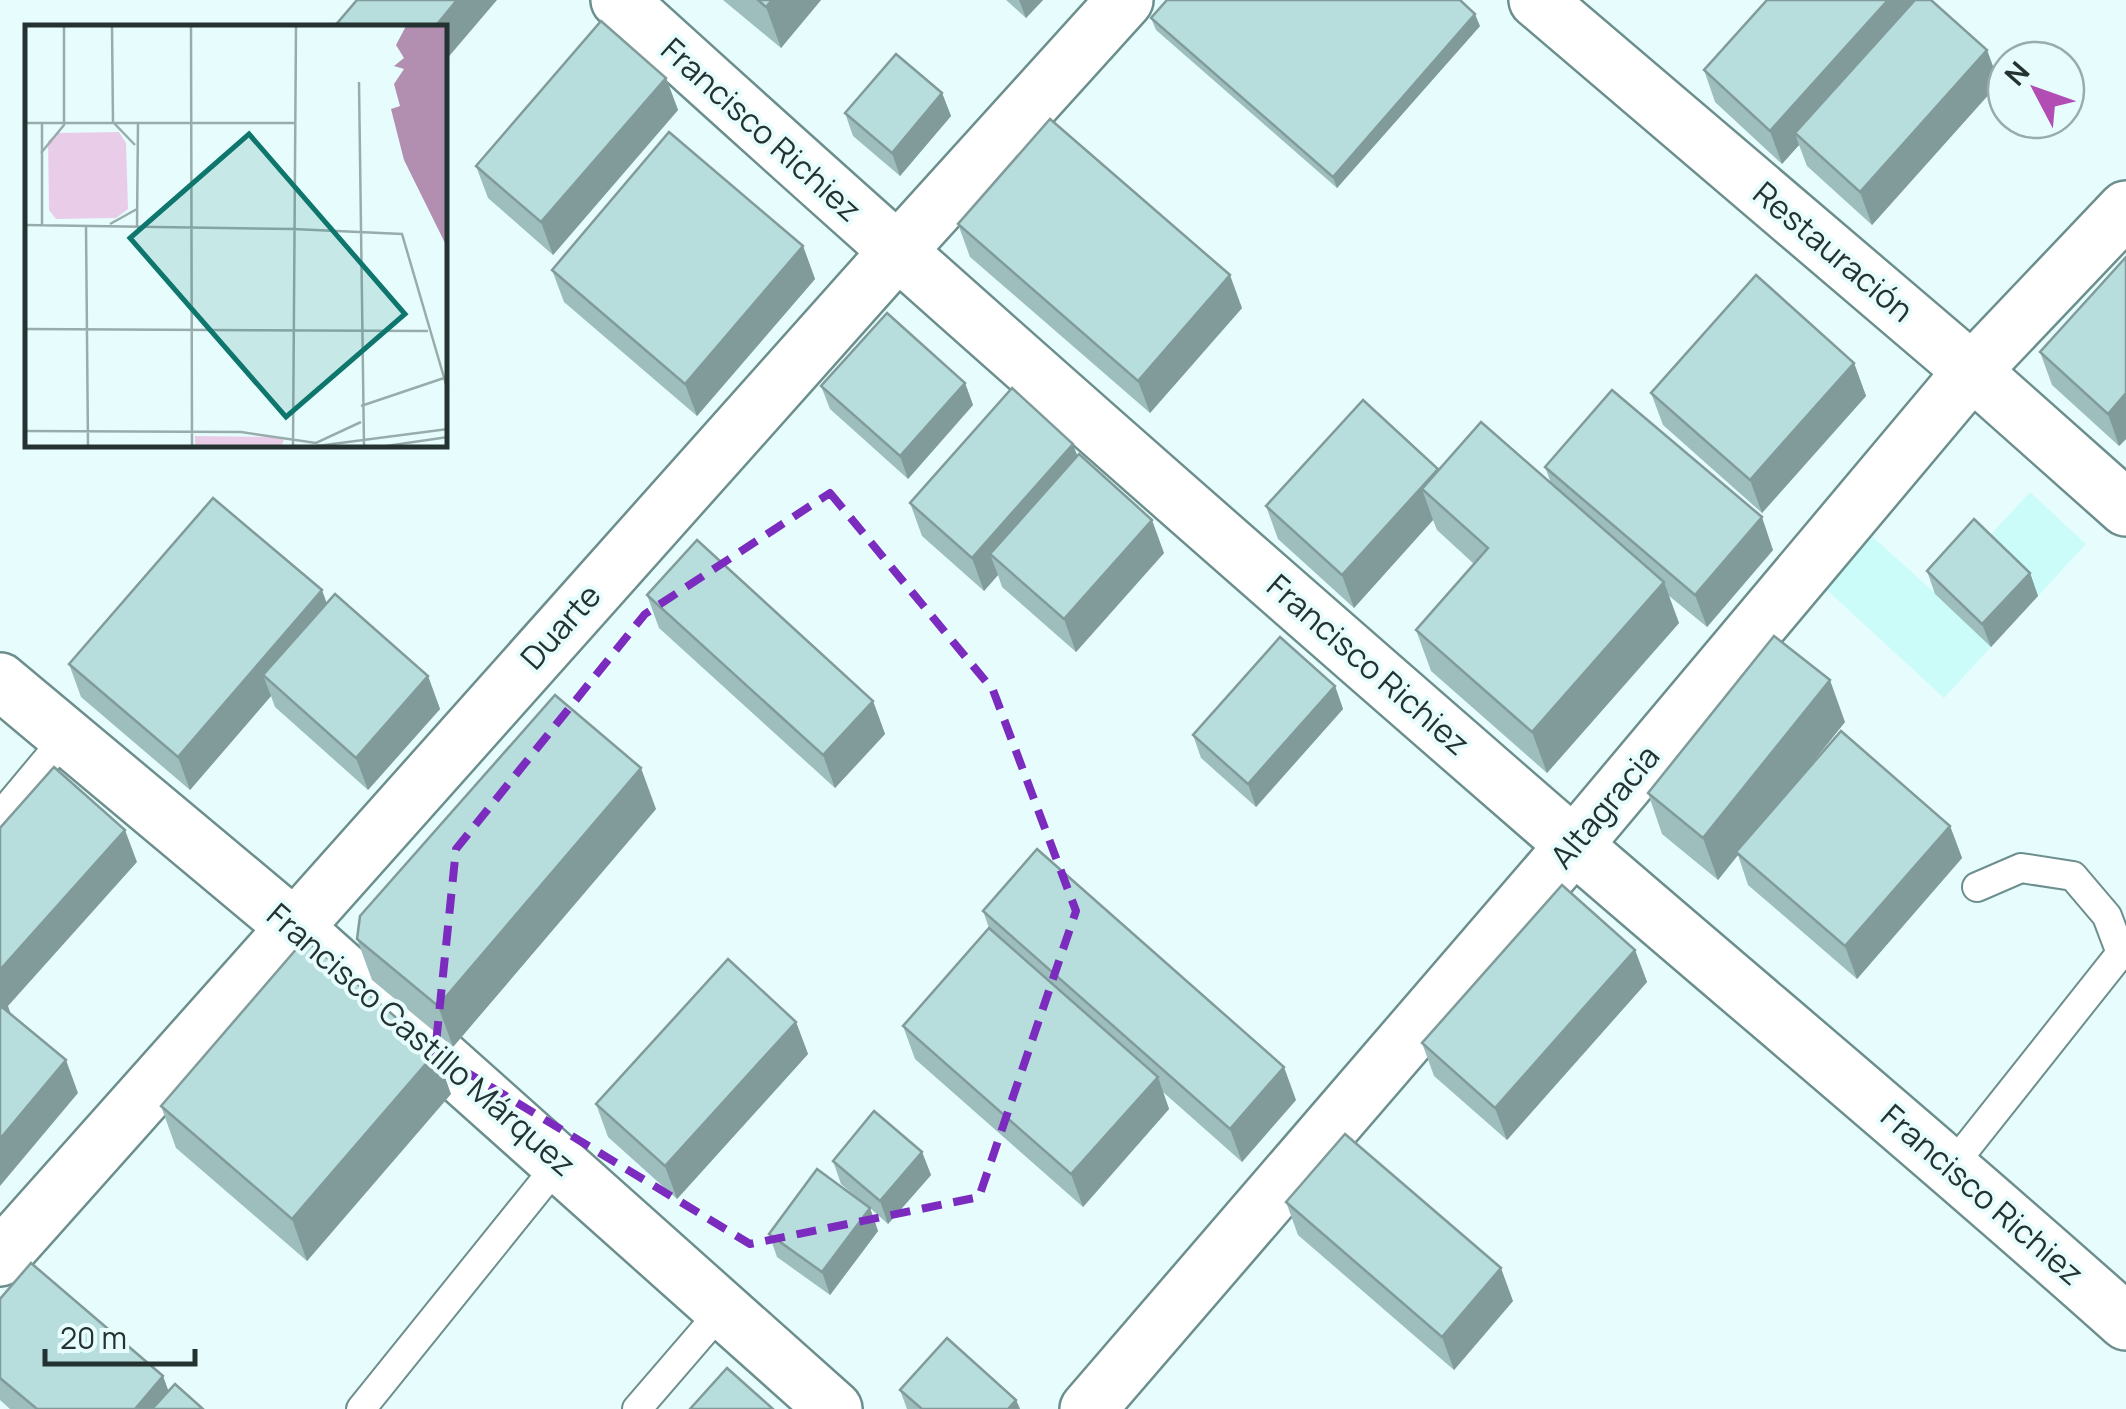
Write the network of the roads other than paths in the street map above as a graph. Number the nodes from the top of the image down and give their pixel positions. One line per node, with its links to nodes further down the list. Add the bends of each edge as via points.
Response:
1 (619, 0): 5 (street, Francisco Richiez)
2 (1125, 0): 5 (street, Duarte)
3 (1537, 0): 6 (street, Restauración)
4 (2126, 209): 6 (street, Altagracia)
5 (896, 253): 11 (street, Francisco Richiez); 13 (street, Duarte)
6 (1972, 371): 7 (street, Restauración); 11 (street, Altagracia)
7 (2126, 508)
8 (0, 681): 9 (street, Francisco Castillo Márquez)
9 (66, 738): 10 (lane); 13 (street, Francisco Castillo Márquez)
10 (0, 816)
11 (1574, 845): 15 (street, Francisco Richiez); 22 (street, Altagracia)
12 (1977, 887): 15 (lane, via 2021,868 2072,876 2107,916 2122,953)
13 (294, 926): 14 (street, Francisco Castillo Márquez); 16 (street, Duarte)
14 (560, 1162): 17 (street, Francisco Castillo Márquez); 19 (lane)
15 (1952, 1166): 18 (street, Francisco Richiez)
16 (0, 1258)
17 (724, 1308): 20 (lane); 21 (street, Francisco Castillo Márquez)
18 (2126, 1322)
19 (361, 1409)
20 (637, 1409)
21 (834, 1409)
22 (1088, 1409)

